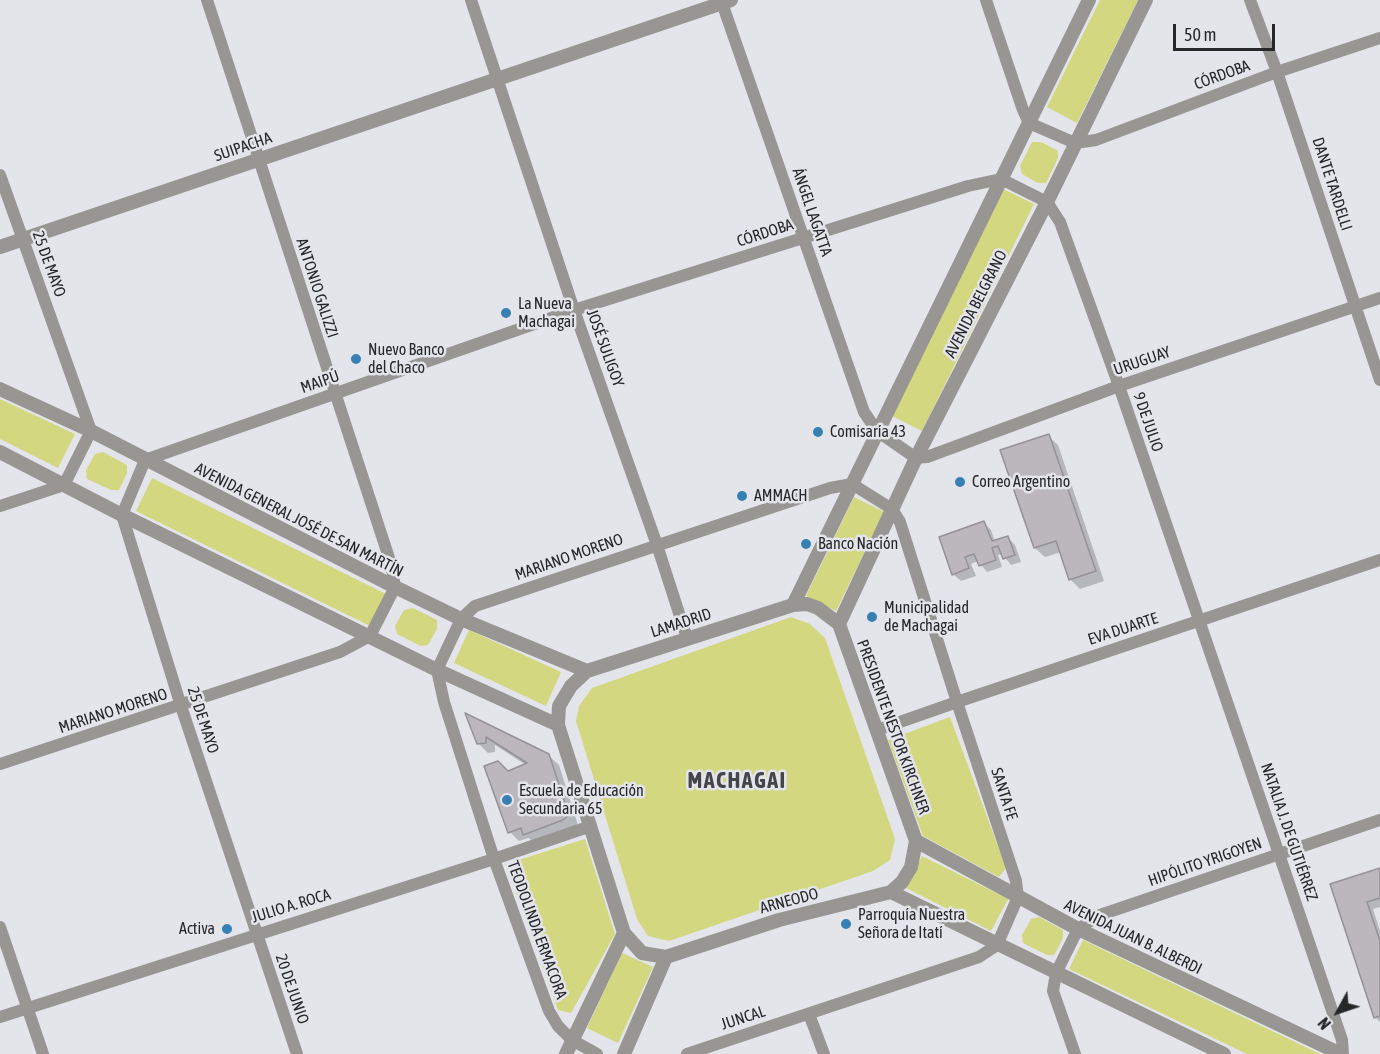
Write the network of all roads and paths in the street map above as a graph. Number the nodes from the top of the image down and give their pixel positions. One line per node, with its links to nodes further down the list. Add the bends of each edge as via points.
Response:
1 (207, 0): 13 (street, ANTONIO GALIZZI)
2 (471, 0): 10 (street, JOSÉ SULIGOY)
3 (986, 0): 11 (street)
4 (1089, 0): 11 (street, AVENIDA BELGRANO)
5 (1146, 0): 12 (street, AVENIDA BELGRANO)
6 (1250, 0): 9 (street, DANTE TARDELLI)
7 (725, 1): 10 (street, SUIPACHA); 17 (street, ÁNGEL LAGATTA)
8 (1380, 38): 9 (street, CÓRDOBA)
9 (1277, 72): 12 (street, CÓRDOBA, via 1096,140); 21 (street, DANTE TARDELLI)
10 (497, 79): 13 (street, SUIPACHA); 22 (street, JOSÉ SULIGOY)
11 (1029, 123): 12 (street); 15 (street, AVENIDA BELGRANO)
12 (1075, 143): 16 (street, AVENIDA BELGRANO)
13 (258, 160): 18 (street, SUIPACHA); 26 (street, ANTONIO GALIZZI)
14 (0, 174): 18 (street, 25 DE MAYO)
15 (1001, 179): 16 (street); 17 (street, CÓRDOBA); 28 (street, AVENIDA BELGRANO)
16 (1047, 202): 24 (street, 9 DE JULIO, via 1060,222); 30 (street, AVENIDA BELGRANO)
17 (804, 238): 22 (street, CÓRDOBA); 28 (street, ÁNGEL LAGATTA, via 864,412)
18 (22, 240): 19 (street, SUIPACHA); 27 (street, 25 DE MAYO)
19 (0, 248)
20 (1380, 298): 21 (street, URUGUAY)
21 (1355, 306): 23 (street, DANTE TARDELLI); 24 (street, URUGUAY)
22 (574, 310): 26 (street, MAIPÚ); 37 (street, JOSÉ SULIGOY)
23 (1380, 380)
24 (1119, 386): 30 (street, URUGUAY, via 927,458); 43 (street, 9 DE JULIO)
25 (0, 389): 27 (street, AVENIDA GENERAL JOSÉ DE SAN MARTÍN)
26 (335, 394): 31 (street, MAIPÚ); 39 (street, ANTONIO GALIZZI, via 391,564)
27 (91, 431): 31 (street, AVENIDA GENERAL JOSÉ DE SAN MARTÍN); 33 (street)
28 (877, 431): 30 (street); 32 (street, AVENIDA BELGRANO)
29 (0, 452): 33 (street)
30 (916, 458): 35 (street, AVENIDA BELGRANO)
31 (145, 460): 36 (street); 39 (street, AVENIDA GENERAL JOSÉ DE SAN MARTÍN)
32 (852, 484): 35 (street); 37 (street); 40 (street, AVENIDA BELGRANO)
33 (64, 485): 34 (street); 36 (street)
34 (0, 506)
35 (892, 509): 44 (street, AVENIDA BELGRANO); 49 (street, SANTA FE, via 900,522)
36 (122, 515): 45 (street); 50 (street, 25 DE MAYO)
37 (657, 545): 42 (street, MARIANO MORENO, via 475,606); 46 (street, JOSÉ SULIGOY)
38 (1380, 560): 43 (street, EVA DUARTE)
39 (394, 588): 42 (street, AVENIDA GENERAL JOSÉ DE SAN MARTÍN); 45 (street)
40 (793, 605): 41 (street, LAMADRID); 46 (street, LAMADRID)
41 (818, 608): 44 (street, PRESIDENTE NESTOR KIRCHNER)
42 (461, 619): 47 (street); 48 (street, AVENIDA GENERAL JOSÉ DE SAN MARTÍN)
43 (1199, 621): 49 (street, EVA DUARTE); 57 (street, NATALIA J. DE GUTIÉRREZ)
44 (839, 624): 52 (street, PRESIDENTE NESTOR KIRCHNER)
45 (370, 636): 47 (street); 50 (street, MARIANO MORENO, via 340,652)
46 (687, 638): 48 (street, LAMADRID)
47 (437, 670): 51 (street); 58 (street)
48 (587, 671): 51 (street, LAMADRID, via 571,686 559,706)
49 (957, 702): 52 (street, EVA DUARTE); 60 (street, SANTA FE)
50 (181, 706): 53 (street, MARIANO MORENO); 64 (street, 25 DE MAYO)
51 (558, 725): 55 (street)
52 (877, 730): 56 (street, PRESIDENTE NESTOR KIRCHNER)
53 (0, 764)
54 (1380, 820): 57 (street, HIPÓLITO YRIGOYEN)
55 (591, 826): 58 (street, JULIO A. ROCA); 63 (street)
56 (916, 841): 59 (street, PRESIDENTE NESTOR KIRCHNER, via 911,867); 60 (street, AVENIDA JUAN B. ALBERDI)
57 (1279, 854): 62 (street, HIPÓLITO YRIGOYEN, via 1100,915); 81 (street, NATALIA J. DE GUTIÉRREZ, via 1342,1040)
58 (494, 859): 64 (street, JULIO A. ROCA); 71 (street, TEODOLINDA ERMACORA, via 549,1011)
59 (891, 892): 65 (street); 66 (street, ARNEODO, via 779,920)
60 (1018, 897): 62 (street, AVENIDA JUAN B. ALBERDI); 65 (street)
61 (0, 927): 68 (street)
62 (1078, 929): 67 (street); 81 (street, AVENIDA JUAN B. ALBERDI)
63 (624, 933): 66 (street, via 642,953); 71 (street)
64 (256, 934): 68 (street, JULIO A. ROCA); 73 (street, 20 DE JUNIO)
65 (997, 945): 67 (street); 69 (street, via 979,957)
66 (666, 957): 76 (street)
67 (1056, 973): 79 (street, via 1053,990); 80 (street)
68 (27, 1008): 70 (street, JULIO A. ROCA); 72 (street)
69 (809, 1014): 77 (street, JUNCAL); 78 (street)
70 (0, 1017)
71 (572, 1040): 74 (street); 75 (street)
72 (43, 1054)
73 (297, 1054)
74 (566, 1054)
75 (597, 1054)
76 (624, 1054)
77 (687, 1054)
78 (824, 1054)
79 (1075, 1054)
80 (1224, 1054)
81 (1342, 1054)

